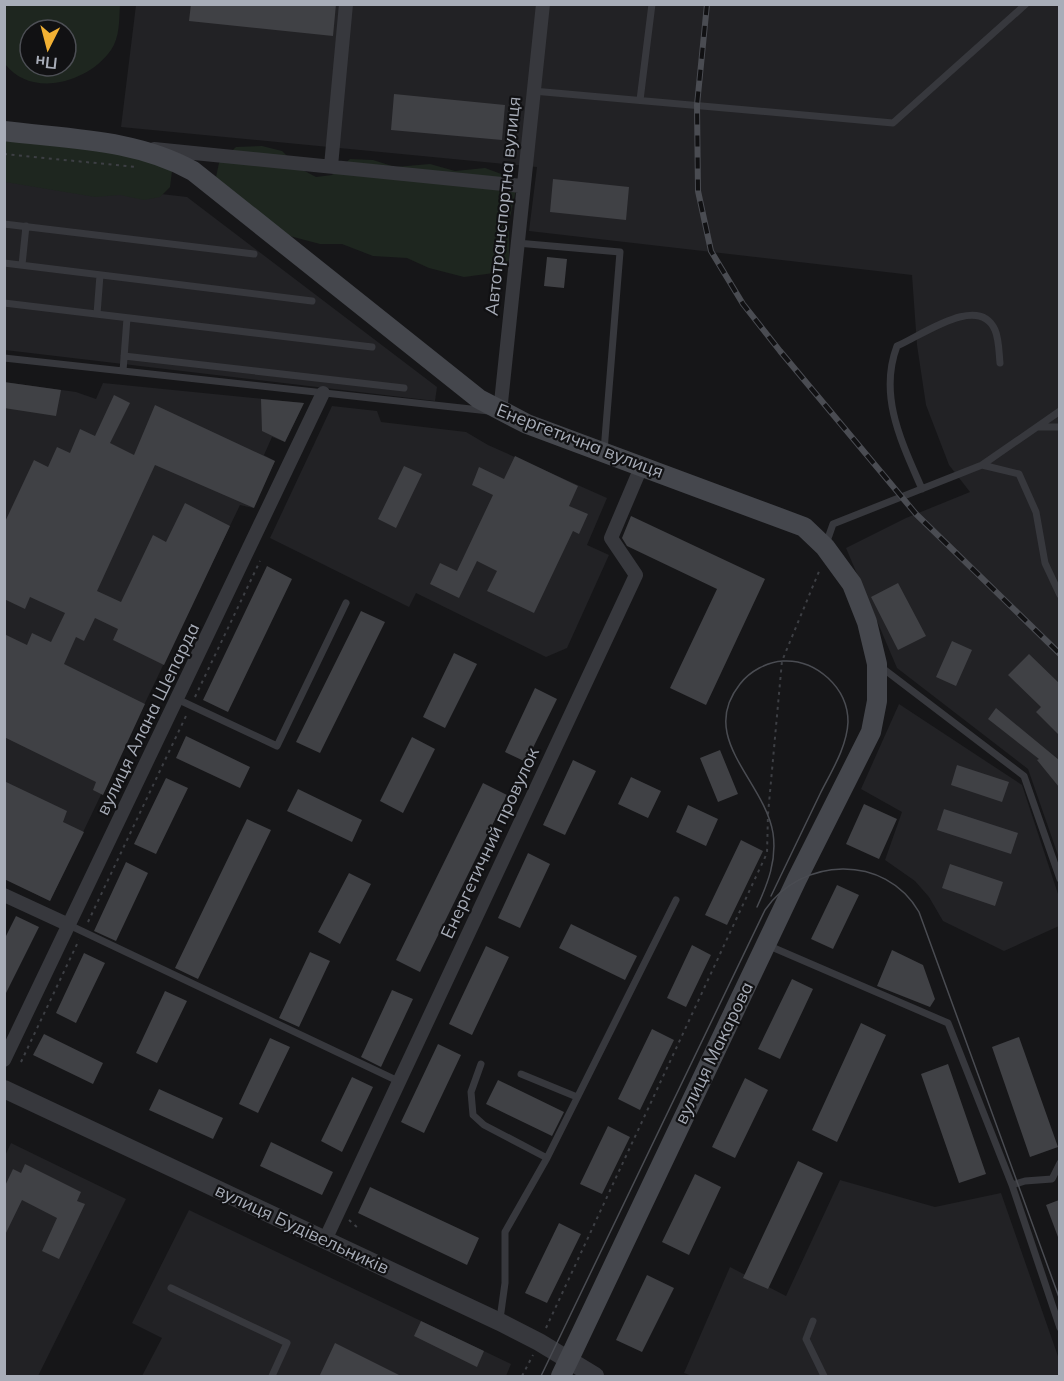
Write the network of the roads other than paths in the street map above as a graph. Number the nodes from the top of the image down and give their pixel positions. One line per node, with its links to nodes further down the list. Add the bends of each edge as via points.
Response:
1 (346, 4): 9 (street)
2 (543, 4): 5 (street, Автотранспортна вулиця)
3 (652, 4): 6 (lane)
4 (1026, 4): 6 (lane, via 893,123)
5 (533, 91): 6 (lane); 10 (street, Автотранспортна вулиця)
6 (640, 100)
7 (4, 131): 8 (main road, Енергетична вулиця)
8 (135, 147): 9 (street, Енергетична вулиця); 30 (main road, Енергетична вулиця, via 193,171)
9 (331, 166): 10 (street, Енергетична вулиця)
10 (522, 186): 13 (street, Автотранспортна вулиця)
11 (4, 224): 12 (lane)
12 (26, 226): 14 (lane); 16 (lane)
13 (517, 243): 30 (street, Автотранспортна вулиця); 33 (lane, via 620,252)
14 (254, 254)
15 (4, 263): 16 (lane)
16 (22, 265): 17 (lane)
17 (100, 275): 18 (lane); 20 (lane)
18 (312, 301)
19 (4, 303): 20 (lane)
20 (97, 314): 21 (lane)
21 (128, 318): 22 (lane); 23 (lane)
22 (372, 347)
23 (124, 356): 26 (lane); 27 (lane)
24 (4, 358): 26 (lane)
25 (1000, 363): 36 (lane, via 995,330 972,313 953,318 897,346 889,384 892,416)
26 (123, 371): 28 (lane)
27 (404, 388)
28 (323, 393): 30 (lane); 41 (street, вулиця Алана Шепарда)
29 (1059, 411): 31 (lane)
30 (500, 412): 33 (main road, Енергетична вулиця)
31 (1036, 427): 32 (lane); 35 (lane)
32 (1059, 427)
33 (604, 450): 34 (main road, Енергетична вулиця)
34 (642, 465): 37 (main road, Енергетична вулиця, via 804,527); 51 (street, Енергетичний провулок, via 611,538 636,575)
35 (982, 465): 36 (lane); 38 (lane, via 1019,474 1036,512 1045,563)
36 (922, 489): 37 (lane, via 833,524)
37 (824, 554): 40 (main road, Енергетична вулиця, via 852,584)
38 (1059, 596)
39 (346, 603): 41 (lane, via 277,746)
40 (877, 664): 42 (main road, Енергетична вулиця, via 877,701); 43 (lane, via 1024,776)
41 (177, 699): 46 (street, вулиця Алана Шепарда)
42 (871, 732): 47 (main road, вулиця Макарова)
43 (1059, 879)
44 (4, 895): 46 (street)
45 (676, 900): 53 (lane)
46 (69, 925): 48 (street, вулиця Алана Шепарда); 51 (lane)
47 (766, 944): 56 (lane, via 948,1023); 62 (main road, вулиця Макарова)
48 (4, 1060)
49 (481, 1064): 54 (lane, via 471,1092 472,1115)
50 (521, 1074): 53 (lane)
51 (398, 1081): 57 (street, Енергетичний провулок)
52 (4, 1089): 57 (street, вулиця Будівельників)
53 (577, 1097): 54 (lane)
54 (546, 1158): 60 (lane, via 506,1232 506,1282)
55 (1059, 1163): 56 (lane, via 1052,1179)
56 (1012, 1185): 61 (lane)
57 (325, 1240): 60 (street, вулиця Будівельників)
58 (171, 1288): 63 (lane, via 287,1343)
59 (813, 1321): 65 (lane, via 806,1339)
60 (500, 1322): 62 (street, вулиця Будівельників, via 540,1342)
61 (1059, 1328)
62 (564, 1368): 64 (street, вулиця Будівельників)
63 (272, 1377)
64 (595, 1377)
65 (824, 1377)

